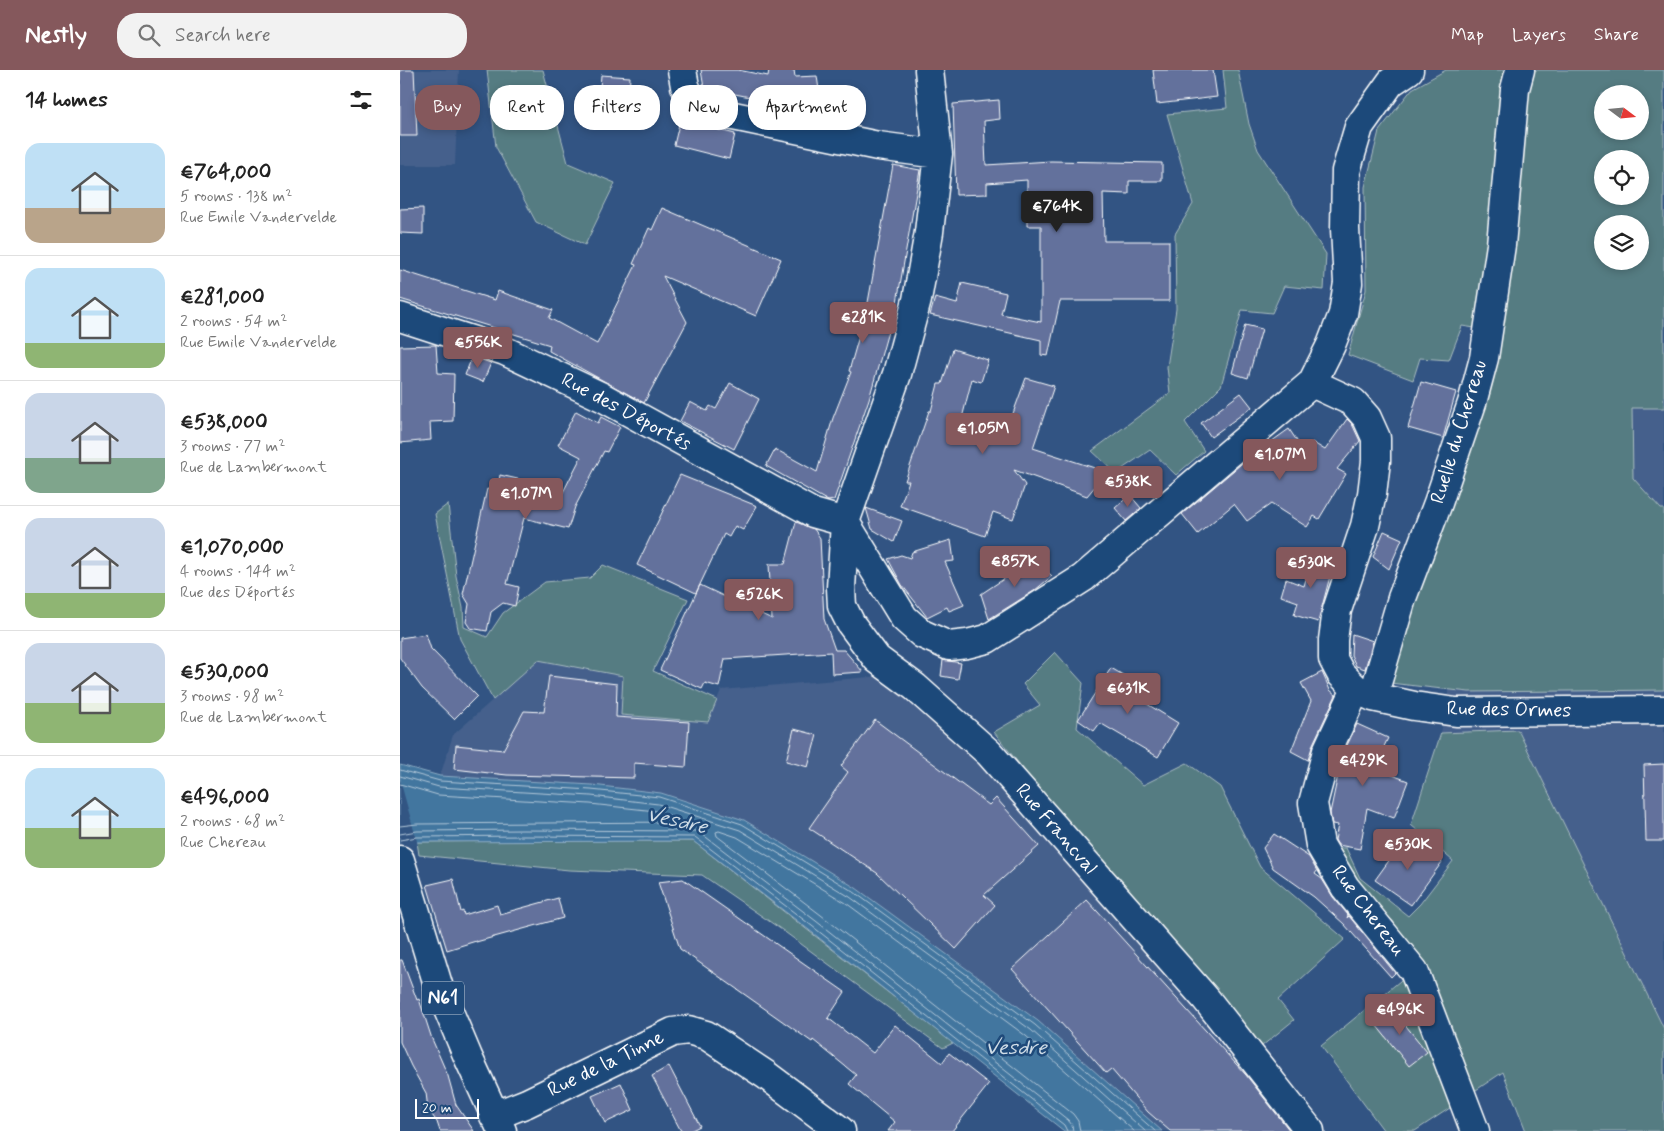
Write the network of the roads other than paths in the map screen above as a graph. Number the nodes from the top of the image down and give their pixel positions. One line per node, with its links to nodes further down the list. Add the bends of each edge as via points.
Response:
1 (682, 70): 5 (street, via 694,104 878,146)
2 (929, 70): 5 (street, Rue Francval)
3 (1409, 70): 7 (street, via 1391,82 1359,126 1346,171 1348,283 1343,314)
4 (1520, 70): 9 (street, Ruelle du Cherreau, via 1514,89 1501,245 1484,358 1441,494)
5 (938, 154): 8 (street, Rue Francval, via 917,300 897,374)
6 (400, 317): 8 (street, Rue des Déportés, via 505,351 602,397 812,513)
7 (1312, 382): 8 (street, via 1083,578 987,639 949,646 922,634 904,618); 9 (street, via 1354,402 1367,418 1376,438 1372,494 1337,610 1333,640 1334,659 1341,674)
8 (845, 522): 14 (street, Rue Francval, via 842,606 877,659 915,687 989,753 1206,999)
9 (1365, 693): 10 (street, Rue des Ormes, via 1414,706 1456,712); 15 (street, Rue Chereau, via 1327,751 1313,803 1320,845 1345,887 1414,970)
10 (1664, 710)
11 (400, 860): 12 (street, N61, via 439,988)
12 (498, 1124): 13 (street, Rue de la Tinne, via 527,1103 673,1032 688,1030 706,1035)
13 (841, 1131)
14 (1310, 1131)
15 (1475, 1131)

